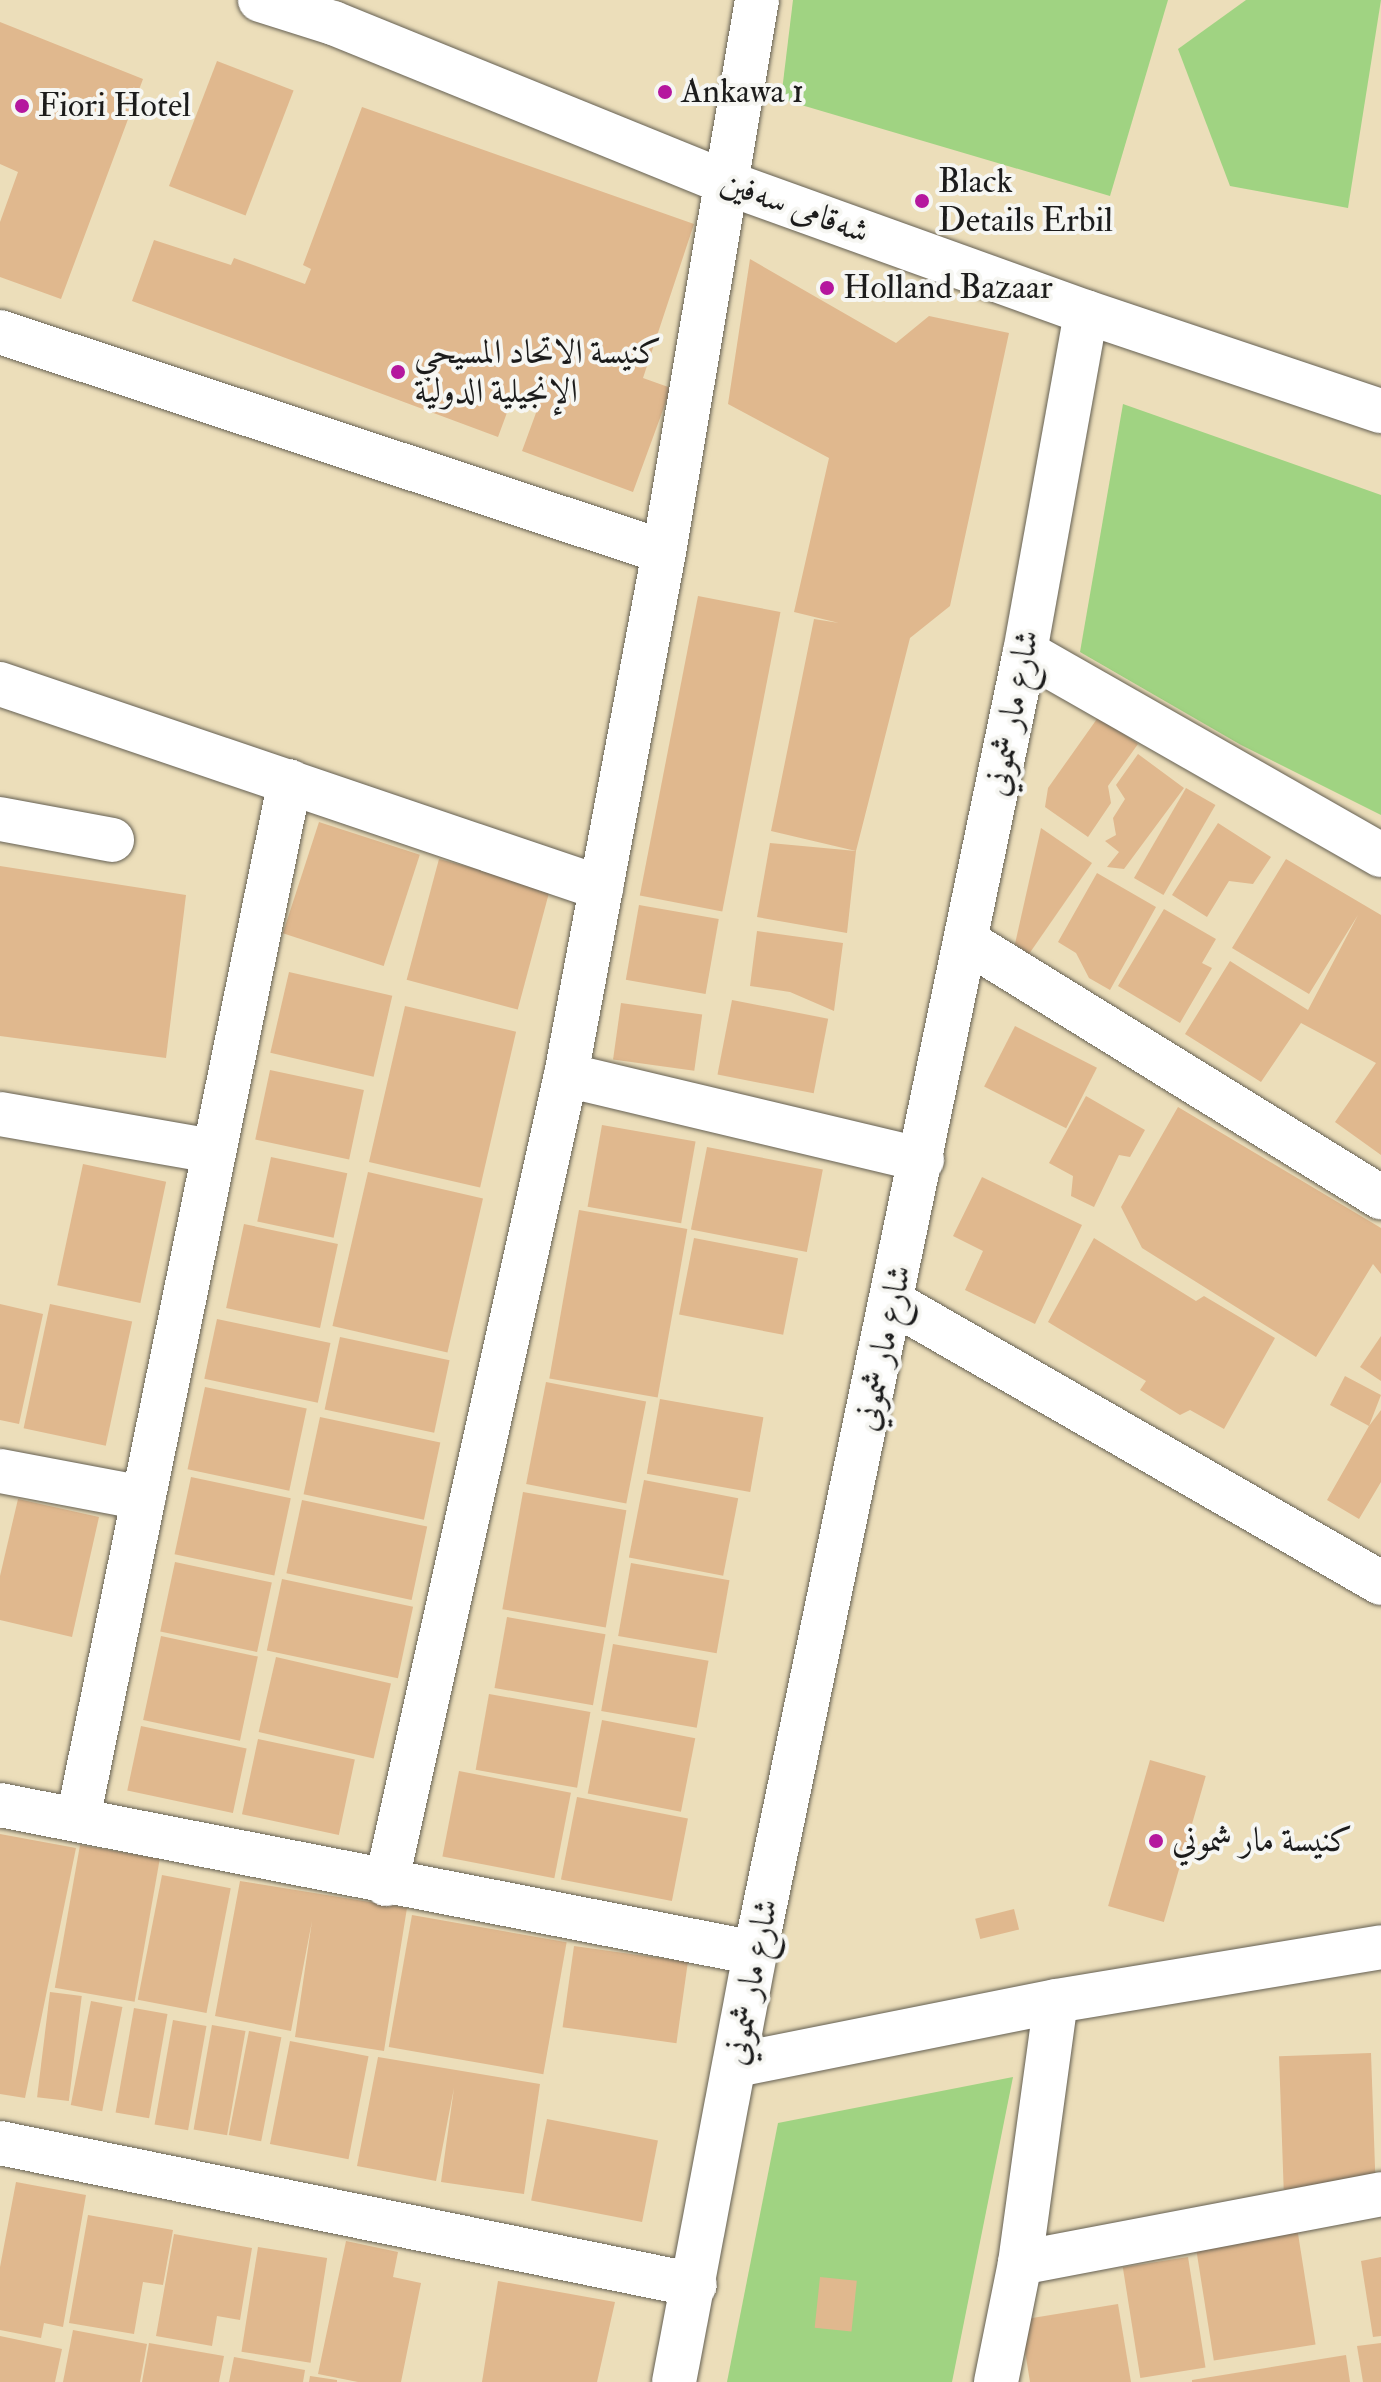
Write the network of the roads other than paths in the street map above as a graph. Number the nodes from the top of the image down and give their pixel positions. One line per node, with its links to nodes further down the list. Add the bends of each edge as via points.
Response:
1 (260, 0): 3 (street, شەقامی سەفین, via 333,23)
2 (757, 0): 3 (street)
3 (727, 183): 4 (street, شەقامی سەفین); 7 (street)
4 (1086, 312): 6 (street, شەقامی سەفین); 8 (street, شارع مار شموني)
5 (0, 332): 7 (street)
6 (1381, 411)
7 (664, 552): 14 (street)
8 (1025, 652): 13 (street); 15 (street, شارع مار شموني)
9 (0, 684): 10 (street)
10 (290, 781): 14 (street); 18 (street)
11 (0, 819): 12 (street)
12 (112, 840)
13 (1381, 855)
14 (601, 888): 16 (street)
15 (966, 941): 19 (street, شارع مار شموني); 20 (street)
16 (566, 1075): 19 (street); 27 (street)
17 (0, 1114): 18 (street)
18 (213, 1151): 23 (street)
19 (922, 1160): 21 (street, شارع مار شموني)
20 (1381, 1197)
21 (892, 1302): 24 (street); 29 (street, شارع مار شموني)
22 (0, 1471): 23 (street)
23 (143, 1498): 26 (street)
24 (1381, 1583)
25 (0, 1805): 26 (street)
26 (78, 1819): 27 (street)
27 (386, 1884): 29 (street)
28 (1381, 1947): 30 (street)
29 (755, 1953): 31 (street, شارع مار شموني)
30 (1056, 2001): 31 (street); 34 (street)
31 (736, 2065): 35 (street, شارع مار شموني)
32 (0, 2143): 35 (street)
33 (1381, 2194): 34 (street)
34 (1020, 2263): 37 (street)
35 (695, 2285): 36 (street, شارع مار شموني)
36 (674, 2382)
37 (996, 2382)

